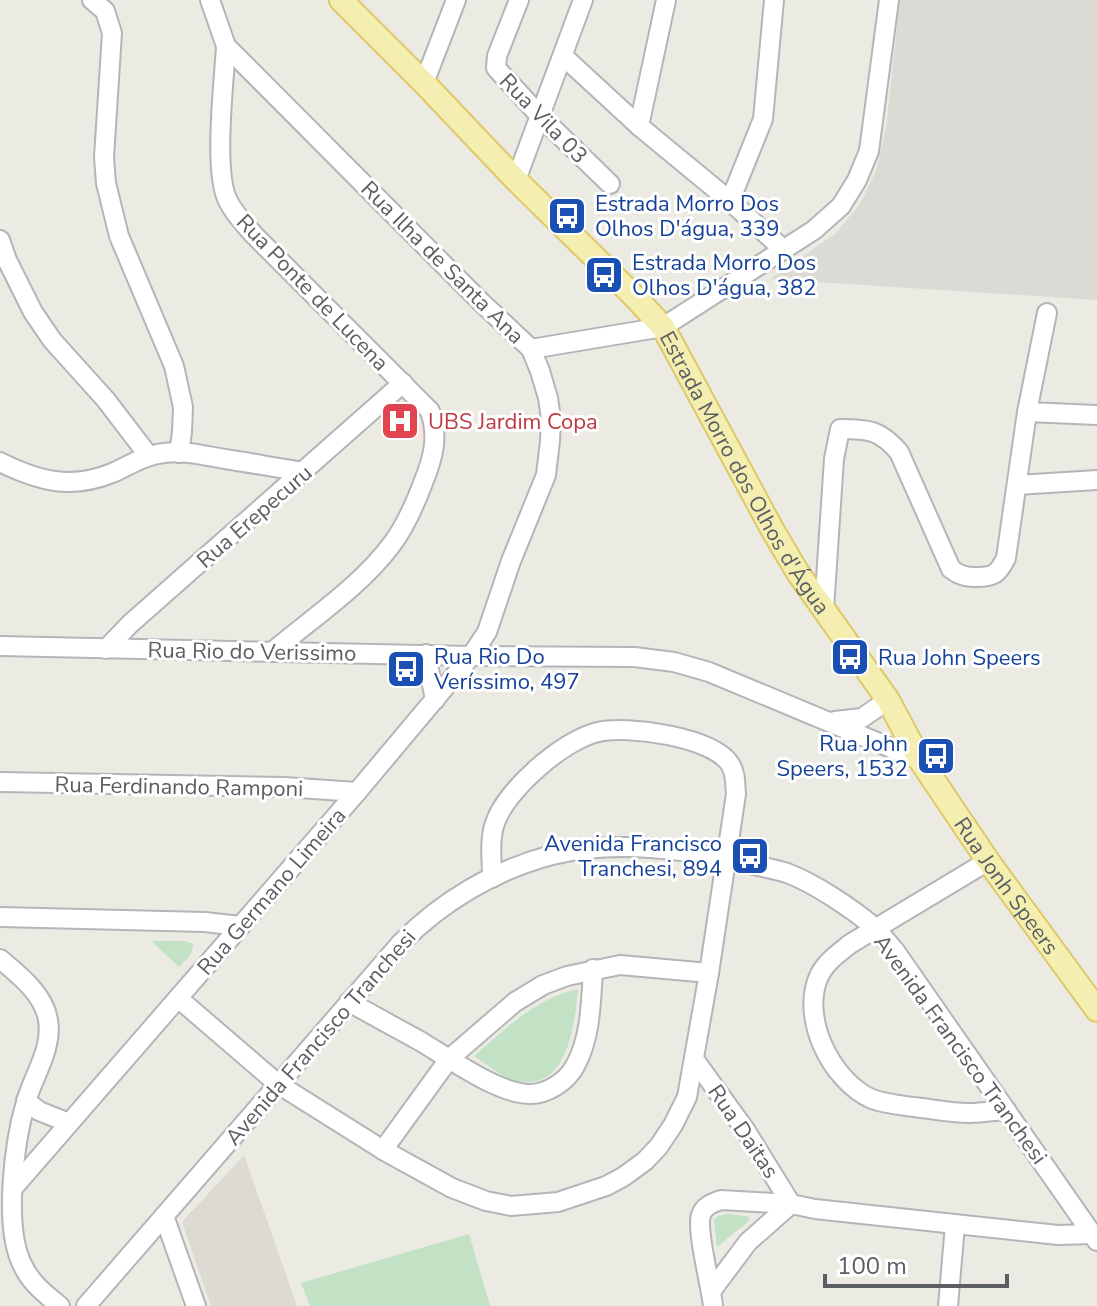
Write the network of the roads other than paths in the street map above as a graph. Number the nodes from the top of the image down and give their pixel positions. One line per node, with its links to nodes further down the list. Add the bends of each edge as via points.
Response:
1 (92, 0): 26 (street, via 105,11 112,33 104,157 108,195 119,236 174,366 183,407)
2 (210, 0): 10 (street, Rua Ilha de Santa Ana)
3 (456, 0): 12 (street)
4 (519, 0): 13 (street, Rua Vila 03, via 496,68)
5 (583, 0): 11 (street)
6 (666, 0): 14 (street)
7 (774, 0): 17 (street, via 763,119)
8 (889, 0): 19 (street, via 863,166 841,206)
9 (352, 4): 12 (main road, Estrada Morro dos Olhos d'Água)
10 (226, 46): 22 (street, Rua Ilha de Santa Ana); 23 (street, Rua Ponte de Lucena, via 221,169 227,200 255,236)
11 (563, 56): 13 (street); 14 (street)
12 (424, 83): 15 (main road, Estrada Morro dos Olhos d'Água)
13 (540, 116): 15 (street); 16 (street, Rua Vila 03)
14 (639, 126): 17 (street)
15 (516, 180): 21 (main road, Estrada Morro dos Olhos d'Água)
16 (610, 184)
17 (730, 201): 19 (street)
18 (0, 240): 27 (street, via 52,340)
19 (784, 250): 21 (street)
20 (1047, 313): 24 (street)
21 (663, 327): 22 (street); 33 (main road, Estrada Morro dos Olhos d'Água)
22 (531, 349): 39 (street, Rua Ilha de Santa Ana, via 551,419 546,475 487,632)
23 (403, 383): 29 (street, Rua Erepecuru); 37 (street, Rua Ponte de Lucena, via 430,411 435,426 429,468 411,510 369,572)
24 (1027, 412): 25 (street); 31 (street)
25 (1097, 415)
26 (179, 453): 27 (street); 29 (street)
27 (148, 455): 28 (street, via 110,474 59,483)
28 (0, 462)
29 (304, 472): 36 (street, Rua Erepecuru)
30 (1097, 480): 31 (street)
31 (1017, 485): 32 (street, via 1001,569 989,577 965,577 945,559 899,452 878,433 840,429)
32 (828, 556): 33 (street); 34 (street)
33 (798, 573): 34 (main road, Estrada Morro dos Olhos d'Água)
34 (824, 609): 41 (main road, Estrada Morro dos Olhos d'Água)
35 (0, 646): 36 (street, Rua Rio do Verissimo)
36 (106, 649): 37 (street, Rua Rio do Verissimo)
37 (272, 652): 38 (street, Rua Rio do Verissimo)
38 (426, 654): 39 (street, Rua Rio do Verissimo); 40 (street)
39 (471, 656): 40 (street, Rua Germano Limeira); 42 (street, Rua Rio do Verissimo, via 674,662)
40 (435, 700): 45 (street, Rua Germano Limeira)
41 (888, 700): 42 (street, via 862,718); 43 (main road, Estrada Morro dos Olhos d'Água)
42 (828, 721): 43 (street, Rua Rio do Verissimo)
43 (920, 760): 47 (main road, Rua Jonh Speers)
44 (0, 782): 45 (street, Rua Ferdinando Ramponi)
45 (357, 792): 50 (street, Rua Germano Limeira)
46 (725, 857): 48 (street, Avenida Francisco Tranchesi, via 615,847 554,855); 48 (street, via 736,794 730,763 692,741 614,729 570,742 533,771 507,802 493,827); 51 (street, Avenida Francisco Tranchesi, via 787,873); 54 (street)
47 (988, 861): 51 (street); 57 (main road, Rua Jonh Speers)
48 (492, 878): 56 (street, Avenida Francisco Tranchesi, via 418,925)
49 (0, 917): 50 (street)
50 (240, 926): 55 (street, Rua Germano Limeira)
51 (876, 929): 62 (street, Avenida Francisco Tranchesi); 62 (street, via 832,958 814,991 817,1035 833,1064 858,1091 890,1104 969,1113)
52 (0, 959): 61 (street, via 35,992 48,1018 46,1049)
53 (593, 969): 54 (street, via 620,965); 58 (street, via 525,996); 58 (street, via 582,1052 557,1085 545,1092 514,1092)
54 (709, 973): 59 (street)
55 (178, 998): 60 (street); 63 (street, Rua Germano Limeira)
56 (349, 1002): 58 (street); 60 (street, Avenida Francisco Tranchesi)
57 (1097, 1010)
58 (449, 1059): 64 (street)
59 (694, 1059): 64 (street, via 687,1097 645,1161 606,1186 558,1202 511,1206 486,1201); 66 (street, Rua Daitas)
60 (278, 1084): 64 (street); 67 (street, Avenida Francisco Tranchesi)
61 (26, 1101): 63 (street); 65 (street)
62 (1006, 1110): 69 (street, Avenida Francisco Tranchesi)
63 (69, 1123): 65 (street, Rua Germano Limeira)
64 (383, 1150)
65 (13, 1188): 71 (street, via 21,1264 33,1283)
66 (791, 1204): 68 (street); 70 (street, via 748,1242); 70 (street, via 721,1200 703,1211 700,1233)
67 (164, 1216): 72 (street, Avenida Francisco Tranchesi); 73 (street)
68 (955, 1225): 69 (street); 74 (street)
69 (1094, 1238)
70 (712, 1298)
71 (60, 1306)
72 (86, 1306)
73 (196, 1306)
74 (948, 1306)

